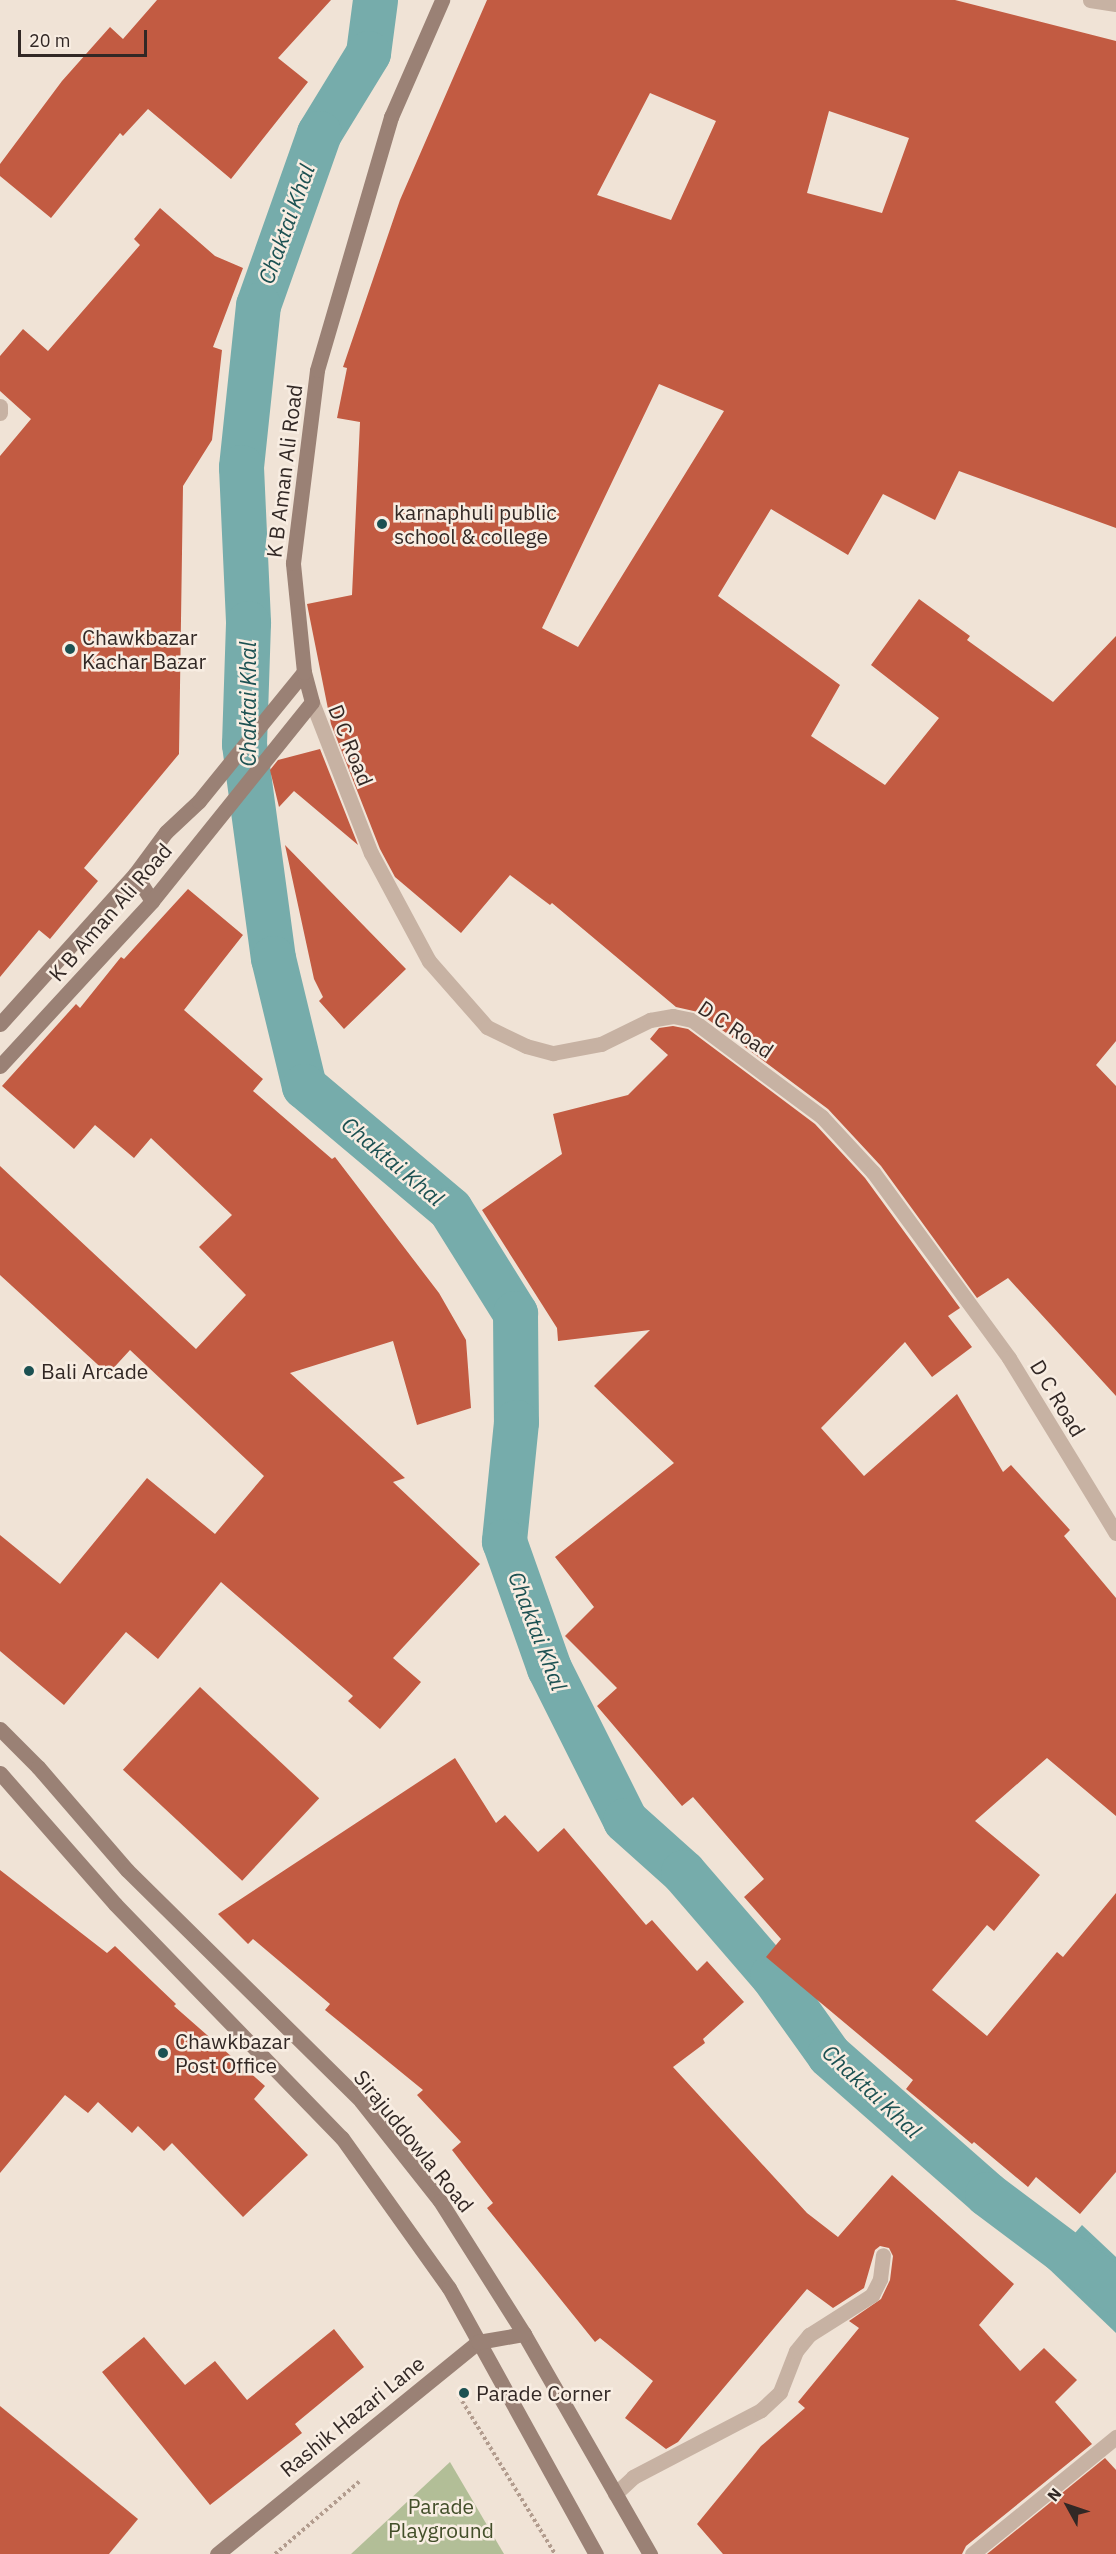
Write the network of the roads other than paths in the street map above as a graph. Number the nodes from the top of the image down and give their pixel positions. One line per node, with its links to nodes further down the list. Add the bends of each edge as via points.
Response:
1 (442, 0): 6 (main road, K B Aman Ali Road, via 391,117 317,370 293,563)
2 (1090, 0): 3 (street)
3 (1116, 4)
4 (0, 406): 5 (street)
5 (0, 413)
6 (304, 672): 7 (main road, K B Aman Ali Road); 8 (main road, K B Aman Ali Road, via 199,801 166,832)
7 (312, 702): 9 (main road, K B Aman Ali Road, via 209,825); 12 (street, D C Road, via 372,853 429,962 487,1026 526,1046 553,1053 602,1044 650,1020 673,1016 692,1020 822,1117 873,1172 1009,1358)
8 (135, 874): 9 (main road); 10 (main road, K B Aman Ali Road)
9 (152, 901): 11 (main road, K B Aman Ali Road)
10 (0, 1024)
11 (0, 1066)
12 (1116, 1533)
13 (0, 1729): 16 (main road, Sirajuddowla Road, via 128,1870 361,2102 440,2201)
14 (1, 1776): 17 (main road, via 130,1921 342,2138 418,2240)
15 (883, 2255): 19 (street, via 880,2280 872,2295 809,2335 796,2351 780,2392 761,2410 633,2477)
16 (524, 2334): 17 (main road, Rashik Hazari Lane); 19 (main road, Sirajuddowla Road)
17 (478, 2342): 20 (main road, Rashik Hazari Lane); 21 (main road)
18 (1116, 2437): 23 (street)
19 (615, 2494): 22 (main road, Sirajuddowla Road)
20 (217, 2554)
21 (596, 2554)
22 (650, 2554)
23 (972, 2554)

